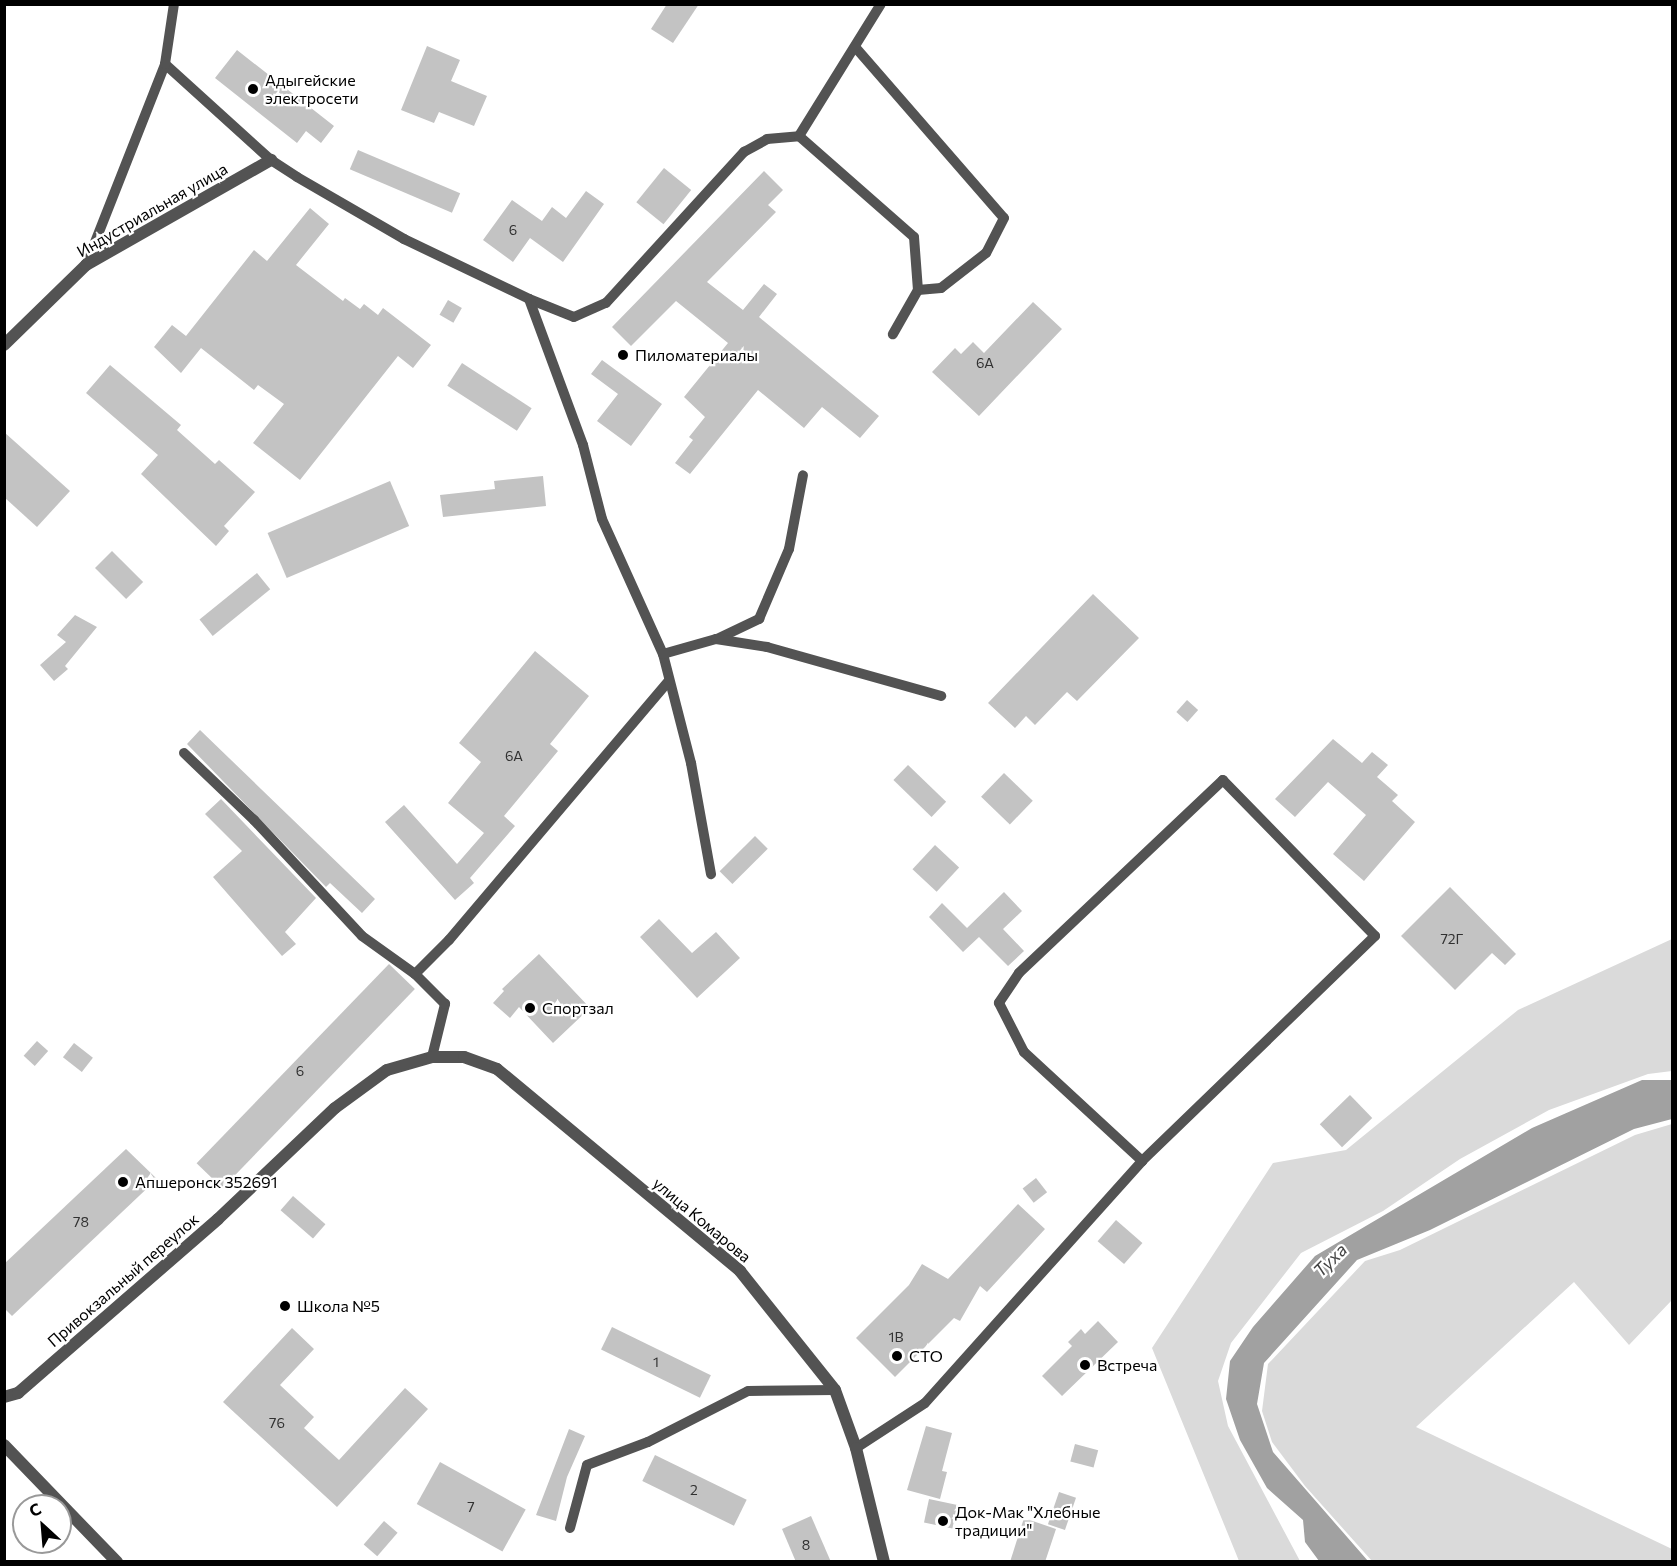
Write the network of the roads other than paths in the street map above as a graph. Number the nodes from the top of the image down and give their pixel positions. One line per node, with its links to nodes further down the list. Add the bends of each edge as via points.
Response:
1 (174, 4): 5 (lane)
2 (865, 4): 3 (lane)
3 (879, 8): 4 (lane)
4 (856, 48): 6 (lane); 9 (lane, via 1004,218 986,253 941,288)
5 (165, 64): 7 (lane); 8 (lane)
6 (799, 136): 9 (lane, via 914,237); 10 (lane, via 768,139 744,152 606,303 574,316)
7 (271, 160): 8 (street, Индустриальная улица); 10 (lane, via 404,239)
8 (86, 265): 12 (street, Индустриальная улица)
9 (918, 290): 11 (lane)
10 (529, 299): 15 (lane, via 583,445 602,519)
11 (893, 333)
12 (4, 345)
13 (803, 475): 14 (lane, via 789,549 759,619)
14 (716, 639): 15 (lane); 17 (lane, via 767,647)
15 (663, 654): 16 (lane)
16 (669, 681): 19 (lane, via 691,762); 20 (lane, via 449,940)
17 (941, 696)
18 (184, 753): 20 (lane, via 254,820 362,936)
19 (711, 874)
20 (415, 974): 21 (lane, via 445,1004)
21 (432, 1057): 23 (street, улица Комарова, via 464,1057 497,1070 515,1084 740,1271); 24 (street, Привокзальный переулок, via 387,1070 335,1108 123,1302 18,1393)
22 (1142, 1161): 22 (lane, via 1024,1052 999,1003 1019,973 1223,780 1375,936); 26 (lane, via 925,1403)
23 (835, 1390): 26 (street, улица Комарова); 27 (lane, via 748,1391 648,1442 587,1465)
24 (4, 1397)
25 (5, 1448): 28 (street)
26 (856, 1448): 29 (street, улица Комарова)
27 (570, 1528)
28 (117, 1562)
29 (884, 1562)

